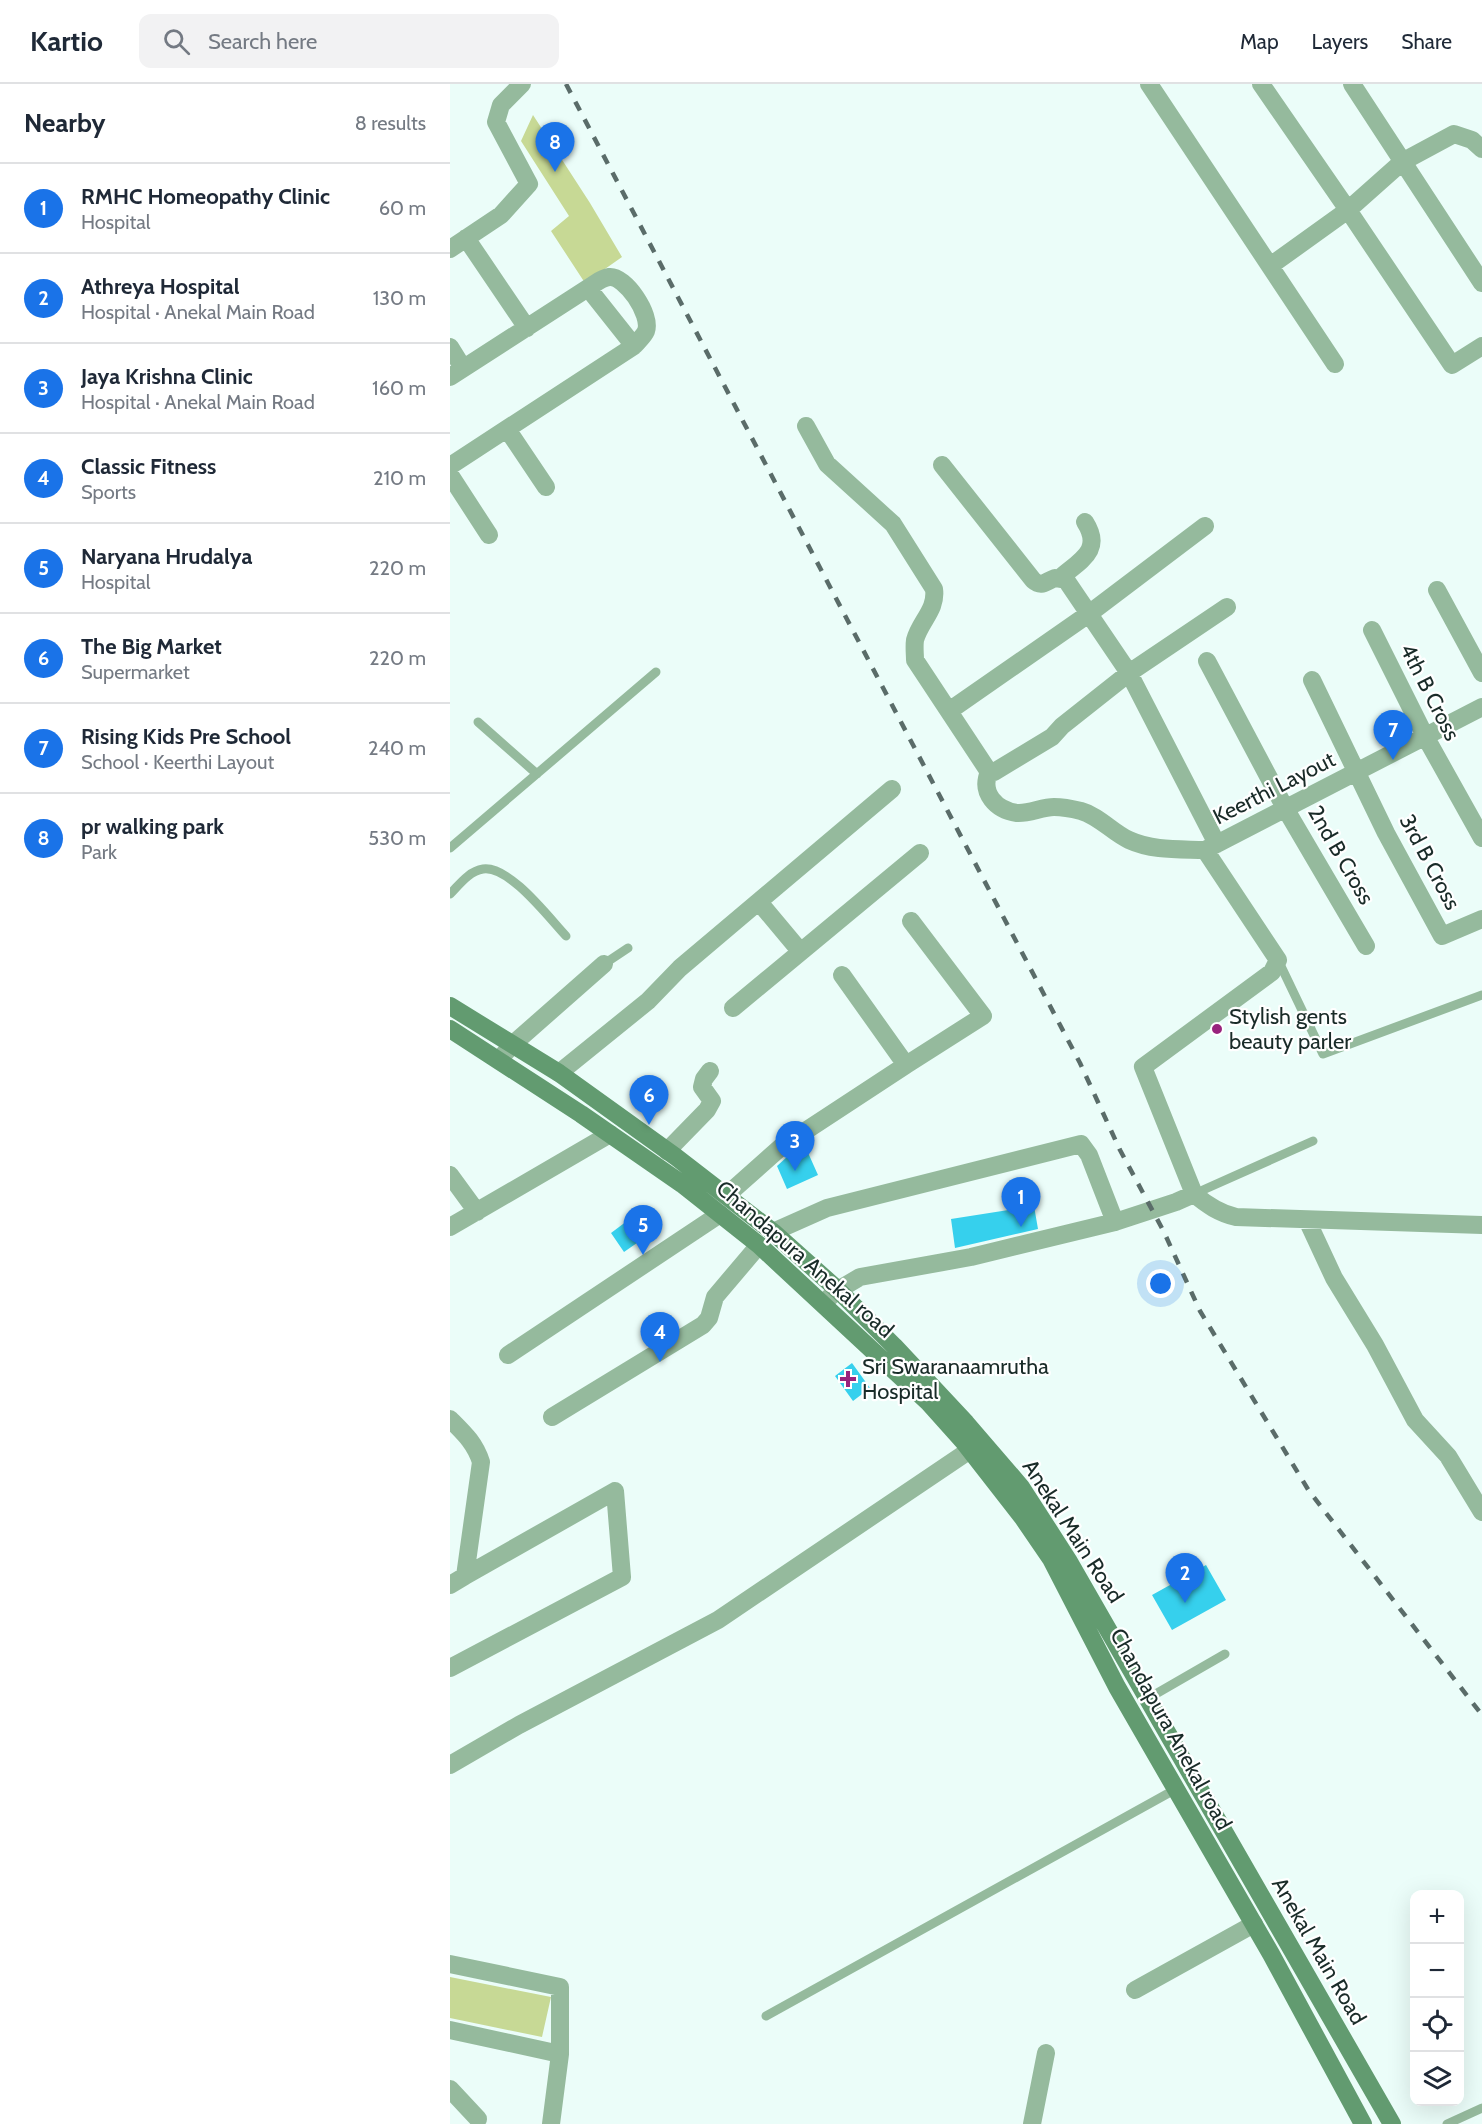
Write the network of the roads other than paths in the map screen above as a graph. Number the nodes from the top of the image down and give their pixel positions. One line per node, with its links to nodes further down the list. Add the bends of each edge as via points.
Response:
1 (522, 84): 8 (street, via 501,105 496,122 529,184 501,215)
2 (1149, 84): 10 (street)
3 (1261, 84): 7 (street)
4 (1352, 84): 6 (street)
5 (1482, 149): 6 (street, via 1472,140 1454,135)
6 (1402, 162): 7 (street); 11 (street)
7 (1348, 210): 10 (street); 15 (street, via 1452,365)
8 (466, 238): 9 (street); 13 (street)
9 (450, 249)
10 (1270, 266): 17 (street)
11 (1482, 283)
12 (588, 288): 13 (street); 14 (street); 14 (street, via 600,279 621,279 648,322)
13 (527, 328): 18 (street)
14 (634, 346): 20 (street)
15 (1482, 346)
16 (450, 347): 18 (street)
17 (1335, 364)
18 (457, 373)
19 (806, 426): 39 (street, via 827,464 893,524 934,589 932,608 915,639 915,660)
20 (507, 429): 22 (street); 24 (street)
21 (942, 465): 28 (street, via 1038,585)
22 (450, 466)
23 (450, 476): 27 (street)
24 (546, 487)
25 (1085, 522): 28 (street, via 1093,540 1091,549)
26 (1205, 526): 31 (street)
27 (489, 535)
28 (1061, 577): 31 (street)
29 (1437, 590): 36 (street)
30 (1227, 607): 35 (street)
31 (1090, 613): 35 (street); 39 (street)
32 (1372, 630): 41 (street, 4th B Cross)
33 (1207, 661): 46 (street, 2nd B Cross)
34 (656, 672): 44 (lane)
35 (1129, 673): 42 (street, via 1052,737); 48 (street)
36 (1482, 673)
37 (1312, 680): 43 (street)
38 (1482, 707): 41 (street, Keerthi Layout)
39 (949, 711): 42 (street)
40 (478, 722): 44 (lane)
41 (1425, 736): 43 (street, Keerthi Layout); 47 (street, 4th B Cross)
42 (989, 772): 48 (street, via 985,782 990,798 1001,808 1019,813 1053,807 1075,809 1128,839 1157,849)
43 (1356, 773): 46 (street, Keerthi Layout); 53 (street, 3rd B Cross, via 1442,936)
44 (537, 774): 49 (lane)
45 (892, 789): 52 (street)
46 (1285, 808): 48 (street, Keerthi Layout); 56 (street, 2nd B Cross)
47 (1482, 838)
48 (1211, 847): 60 (street, Keerthi Layout)
49 (450, 848)
50 (920, 853): 58 (street)
51 (450, 894): 55 (lane, via 475,872 493,870 521,888)
52 (759, 902): 58 (street); 70 (street, via 680,968 648,1001)
53 (1482, 919)
54 (911, 921): 68 (street, via 983,1016)
55 (566, 936)
56 (1366, 946)
57 (628, 948): 59 (lane)
58 (800, 951): 64 (street)
59 (604, 964): 66 (street)
60 (1275, 966): 62 (lane, Keerthi Layout, via 1323,1054); 75 (street, via 1143,1066)
61 (842, 975): 68 (street)
62 (1482, 995)
63 (450, 1006): 66 (main road, Anekal Main Road)
64 (733, 1008)
65 (450, 1029): 67 (main road, Chandapura Anekal road)
66 (512, 1045): 67 (street); 70 (main road, Anekal Main Road)
67 (499, 1060): 71 (main road, Chandapura Anekal road)
68 (906, 1065): 76 (street, via 781,1147)
69 (710, 1071): 73 (street, via 702,1087 712,1101)
70 (559, 1073): 73 (main road, Anekal Main Road)
71 (610, 1134): 77 (street); 78 (main road, Chandapura Anekal road)
72 (1313, 1141): 75 (lane)
73 (667, 1151): 76 (main road, Anekal Main Road)
74 (450, 1176): 77 (street)
75 (1194, 1194): 79 (street, via 1229,1216); 80 (street)
76 (727, 1196): 83 (main road, Anekal Main Road)
77 (477, 1212): 82 (street)
78 (720, 1214): 84 (main road, Chandapura Anekal road); 87 (street)
79 (1307, 1220): 81 (street); 91 (street, via 1334,1278 1415,1420 1448,1456)
80 (1115, 1222): 83 (street, via 1082,1144 827,1208); 85 (street, via 971,1257 860,1277)
81 (1482, 1225)
82 (450, 1227)
83 (773, 1232): 85 (main road, Anekal Main Road)
84 (759, 1245): 86 (main road, Chandapura Anekal road); 88 (street, via 715,1297 710,1318 703,1325)
85 (838, 1290): 86 (street); 95 (main road, Anekal Main Road, via 942,1397 1021,1487 1068,1560)
86 (823, 1303): 90 (main road, Chandapura Anekal road, via 929,1403)
87 (508, 1355)
88 (552, 1417)
89 (450, 1419): 92 (street, via 470,1439 482,1462)
90 (970, 1450): 96 (street, via 718,1620); 97 (main road, Chandapura Anekal road, via 1051,1559)
91 (1482, 1512)
92 (454, 1587): 94 (street, via 615,1491 622,1577)
93 (1225, 1654): 95 (lane)
94 (450, 1668)
95 (1147, 1699): 111 (main road, Anekal Main Road)
96 (450, 1765)
97 (1176, 1790): 98 (main road, Chandapura Anekal road); 101 (lane)
98 (1254, 1924): 100 (street); 110 (main road, Chandapura Anekal road)
99 (450, 1964): 104 (street, via 560,1987)
100 (1135, 1990)
101 (766, 2016)
102 (450, 2030): 104 (street)
103 (1046, 2053): 109 (street)
104 (560, 2054): 108 (street)
105 (450, 2089): 107 (street)
106 (1482, 2108): 112 (lane)
107 (478, 2119)
108 (551, 2124)
109 (1032, 2124)
110 (1363, 2124)
111 (1392, 2124)
112 (1448, 2124)

